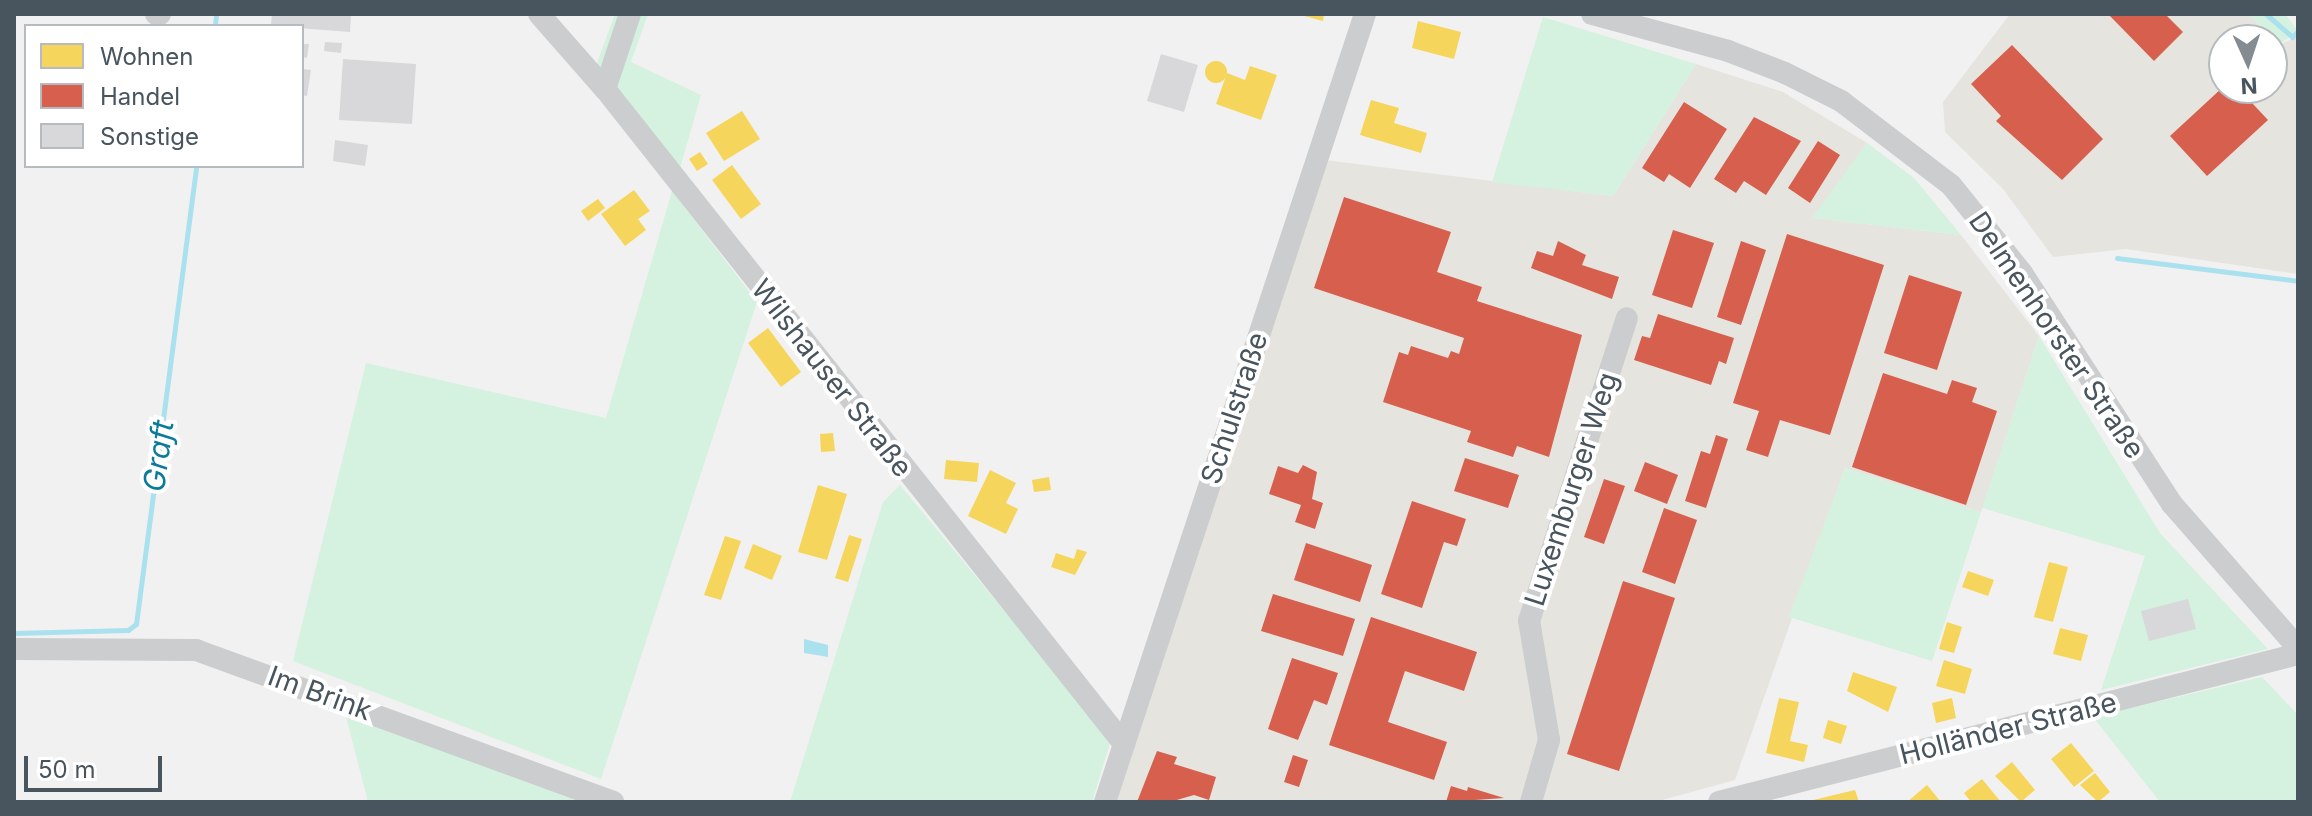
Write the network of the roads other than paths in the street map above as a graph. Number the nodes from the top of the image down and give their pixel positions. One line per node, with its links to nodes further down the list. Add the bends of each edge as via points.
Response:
1 (539, 14): 5 (street, Wilshauser Straße)
2 (630, 14): 5 (street)
3 (1365, 14): 10 (street, Schulstraße)
4 (1592, 14): 7 (street, Delmenhorster Straße, via 1728,51 1785,73 1852,108 1951,185 2022,273 2172,504)
5 (605, 89): 10 (street, Wilshauser Straße)
6 (1627, 318): 14 (street, Luxemburger Weg, via 1529,621 1549,740)
7 (2298, 648)
8 (14, 649): 12 (street, Im Brink, via 196,650)
9 (2298, 654): 11 (street, Holländer Straße)
10 (1124, 744): 13 (street, Schulstraße)
11 (1770, 796): 15 (street, Holländer Straße)
12 (613, 802)
13 (1105, 802)
14 (1531, 802)
15 (1719, 802)

